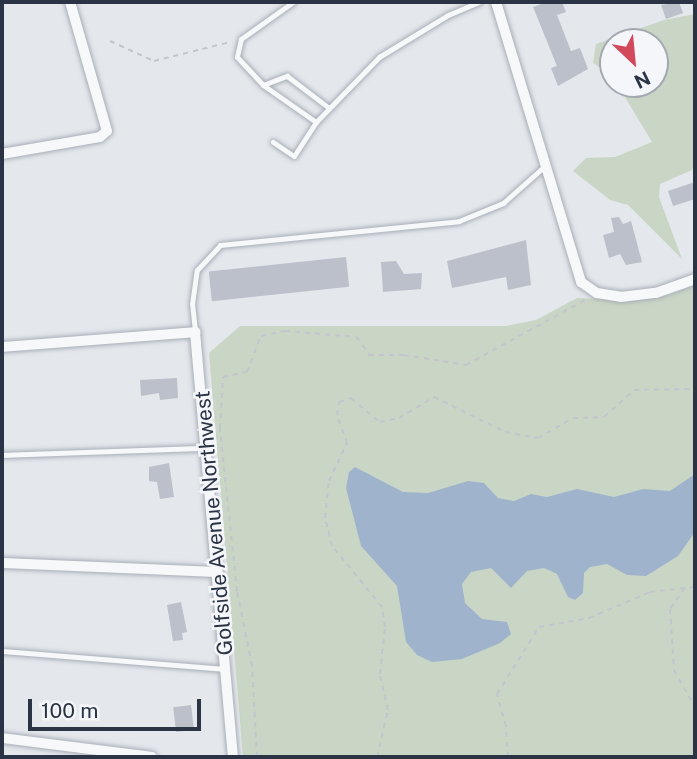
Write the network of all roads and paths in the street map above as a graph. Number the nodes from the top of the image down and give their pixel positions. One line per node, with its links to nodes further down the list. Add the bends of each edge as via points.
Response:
1 (70, 2): 11 (street, via 107,131 100,137)
2 (293, 2): 5 (lane)
3 (479, 2): 8 (lane, via 397,43)
4 (496, 2): 12 (street)
5 (241, 39): 6 (path, via 154,61); 7 (lane, via 237,57)
6 (110, 41)
7 (263, 85): 8 (lane, via 287,76); 9 (lane)
8 (329, 108): 9 (lane)
9 (316, 122): 10 (lane, via 294,156)
10 (273, 142)
11 (2, 154)
12 (546, 165): 13 (street, via 577,275 588,289 603,295 635,296); 15 (lane, via 502,203 459,221 220,246 197,270 192,304)
13 (695, 279)
14 (591, 299): 30 (path, via 466,365 404,355 369,355 357,337 285,331 261,336 247,372 226,374 221,380 223,467 240,618 252,666)
15 (195, 331): 16 (street); 18 (street, Golfside Avenue Northwest)
16 (2, 347)
17 (695, 389): 31 (path, via 634,390 604,417 573,418 538,438 505,432 434,397 399,418 380,422 351,398 339,402 337,415 348,438 329,481 325,518 332,546 382,607 385,627 380,674 388,710)
18 (207, 448): 19 (lane); 21 (street, Golfside Avenue Northwest)
19 (2, 455)
20 (2, 563): 21 (street)
21 (218, 572): 25 (street, Golfside Avenue Northwest)
22 (685, 587): 23 (path); 26 (path, via 670,609 674,670); 32 (path, via 650,592 589,618 551,621 536,629 497,694)
23 (695, 587)
24 (2, 651): 25 (lane)
25 (226, 669): 29 (street, Golfside Avenue Northwest)
26 (695, 707)
27 (2, 738): 28 (street)
28 (152, 757)
29 (233, 757)
30 (257, 757)
31 (377, 757)
32 (508, 757)

